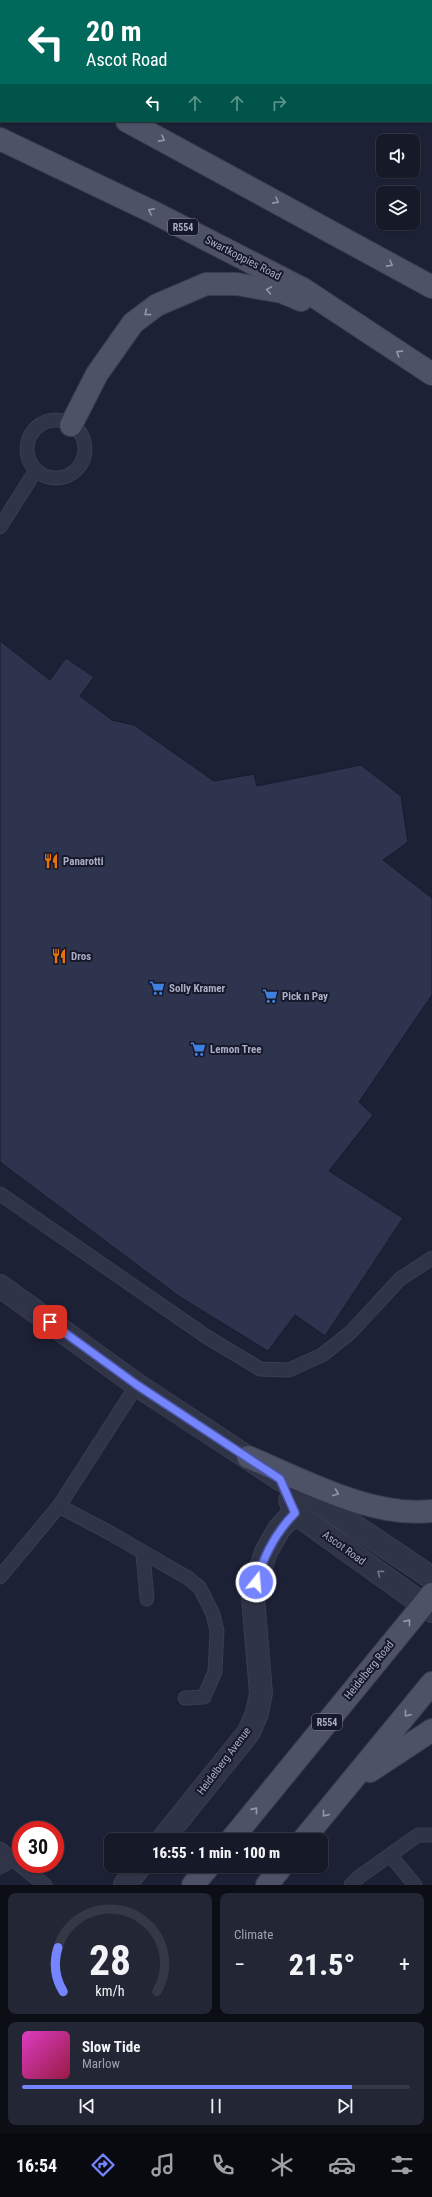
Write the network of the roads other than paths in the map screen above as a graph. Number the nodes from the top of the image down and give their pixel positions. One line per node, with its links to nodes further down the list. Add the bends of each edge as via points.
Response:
1 (129, 122): 3 (main road, one-way to 3)
2 (6, 145): 4 (main road, Swartkoppies Road / R554, one-way to 2, via 303,289 155,213)
3 (432, 287)
4 (345, 317): 5 (main road, Swartkoppies Road / R554, one-way to 4); 6 (main road, one-way to 6, via 282,292 237,284 206,284 184,292 157,305 133,323 97,374)
5 (432, 374)
6 (71, 425): 7 (lane, via 55,421 40,426 34,432 28,451); 7 (lane, via 77,429 84,441 84,456 80,467 70,475 58,478 46,477)
7 (36, 470): 8 (lane)
8 (0, 528)
9 (0, 1194): 10 (lane, via 207,1337 260,1369 289,1370 322,1355 350,1333 400,1279)
10 (432, 1258)
11 (0, 1286): 12 (street)
12 (137, 1385): 13 (street); 16 (lane)
13 (248, 1458): 14 (street); 17 (main road, one-way to 17, via 369,1506 401,1512)
14 (280, 1479): 15 (street); 18 (street)
15 (310, 1496): 18 (street, Heidelberg Avenue); 21 (street)
16 (59, 1506): 19 (lane); 20 (lane)
17 (432, 1510)
18 (295, 1513): 23 (street, Ascot Road, one-way to 18); 28 (street, Heidelberg Avenue, via 279,1530 266,1552 256,1582 254,1598 260,1693 249,1732)
19 (143, 1554): 22 (lane); 25 (lane, via 188,1578 200,1588 213,1614 217,1631 215,1672 204,1697)
20 (0, 1577)
21 (432, 1578)
22 (147, 1599)
23 (429, 1603): 29 (main road, Heidelberg Road / R554, one-way to 23)
24 (432, 1683): 27 (main road, one-way to 27)
25 (185, 1698)
26 (432, 1730): 27 (main road, via 407,1744)
27 (346, 1788): 30 (main road, one-way to 30)
28 (168, 1833)
29 (236, 1833)
30 (309, 1833)
31 (432, 1835): 33 (lane, via 418,1835)
32 (0, 1849): 34 (lane)
33 (390, 1855): 45 (lane); 46 (lane)
34 (12, 1858)
35 (12, 1860): 36 (lane)
36 (0, 1866)
37 (31, 1873): 41 (lane)
38 (134, 1873): 42 (street)
39 (203, 1873): 43 (main road)
40 (276, 1873): 44 (main road)
41 (45, 1885)
42 (125, 1885)
43 (193, 1885)
44 (267, 1885)
45 (351, 1885)
46 (415, 1885)

